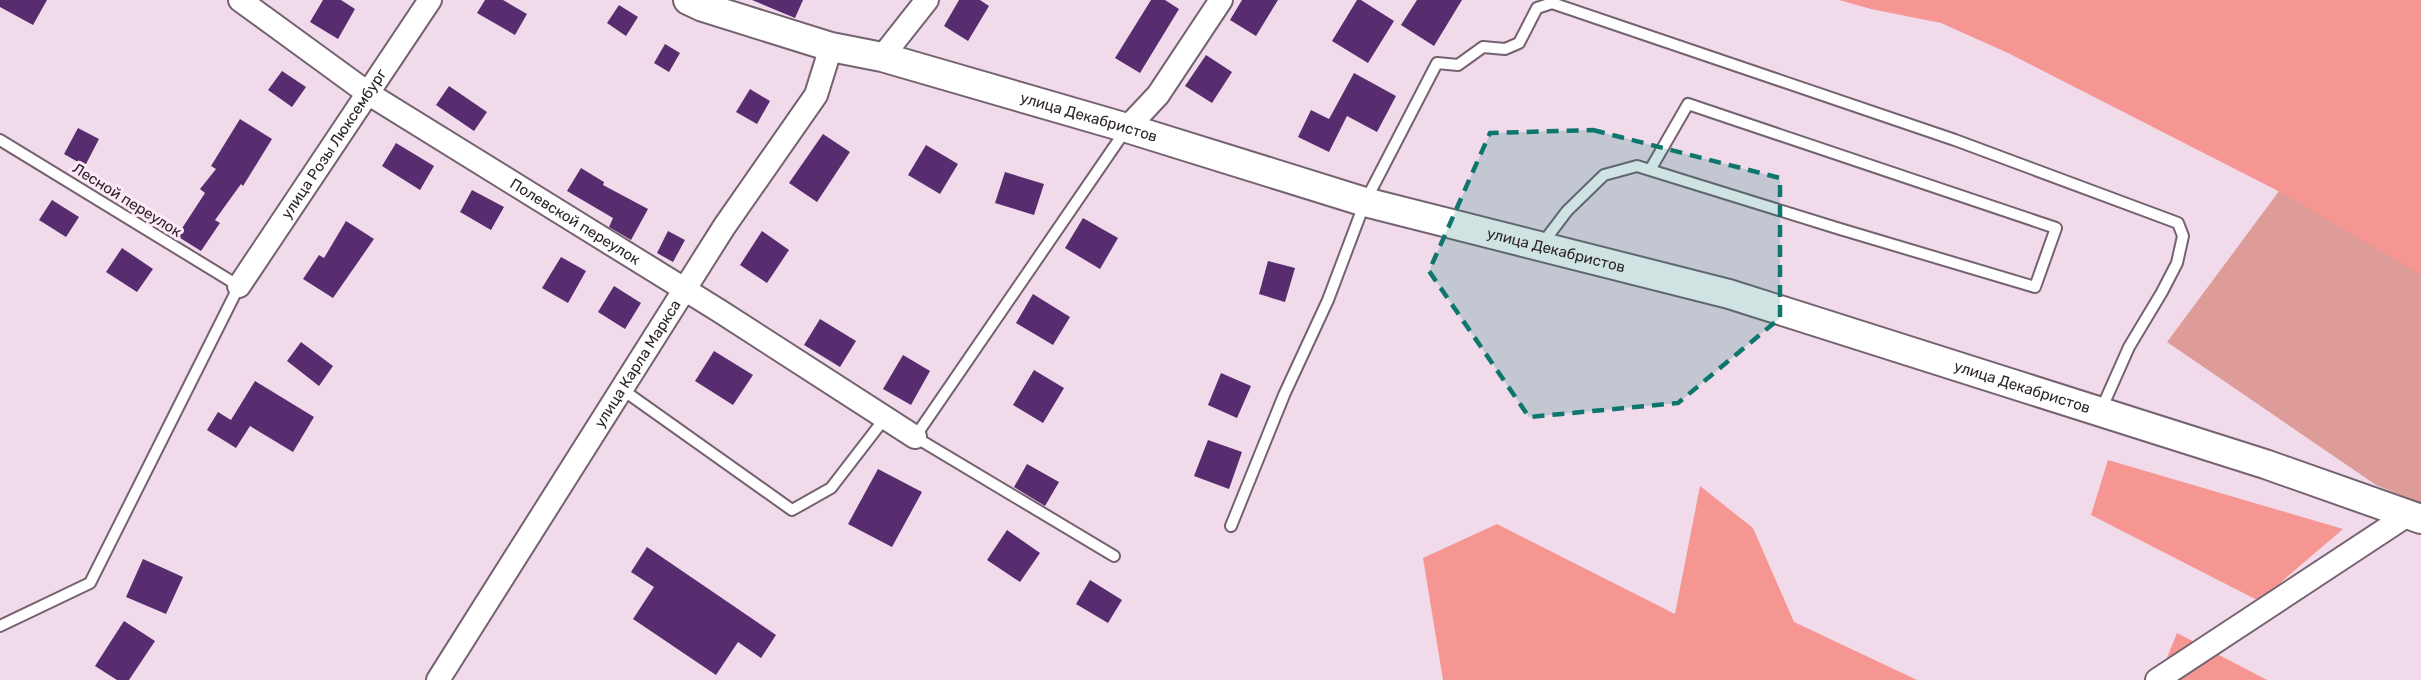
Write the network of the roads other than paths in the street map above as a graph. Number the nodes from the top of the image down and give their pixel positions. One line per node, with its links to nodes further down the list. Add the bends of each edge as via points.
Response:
1 (240, 0): 8 (street, Полевской переулок)
2 (430, 0): 8 (street, улица Розы Люксембург)
3 (688, 0): 6 (street, улица Декабристов)
4 (927, 0): 7 (street)
5 (1221, 0): 9 (street, via 1158,95)
6 (831, 47): 7 (street, улица Декабристов); 15 (street, улица Карла Маркса, via 816,95 724,227)
7 (882, 57): 9 (street, улица Декабристов)
8 (369, 94): 14 (street, улица Розы Люксембург); 15 (street, Полевской переулок)
9 (1127, 128): 12 (street, улица Декабристов); 19 (lane)
10 (0, 140): 14 (lane, Лесной переулок)
11 (1650, 170): 11 (lane, via 2035,287 2056,228 1688,104); 13 (lane, via 1637,166 1604,176 1567,211)
12 (1365, 202): 13 (street, улица Декабристов); 17 (lane, via 1437,63 1458,64 1483,47 1505,49 1519,42 1537,8 1552,3 1944,136 2178,223 2183,236 2177,263 2128,347); 21 (lane, via 1328,300)
13 (1540, 246): 17 (street, улица Декабристов, via 1729,294)
14 (238, 286): 23 (lane, via 90,584)
15 (687, 290): 16 (street, улица Карла Маркса); 18 (street, Полевской переулок)
16 (622, 390): 18 (lane, via 792,510 831,488); 24 (street, улица Карла Маркса)
17 (2100, 412): 20 (street, улица Декабристов)
18 (885, 418): 19 (street, Полевской переулок)
19 (915, 437): 22 (lane)
20 (2415, 516): 25 (street)
21 (1231, 526)
22 (1114, 556)
23 (0, 626)
24 (438, 680)
25 (2157, 680)

